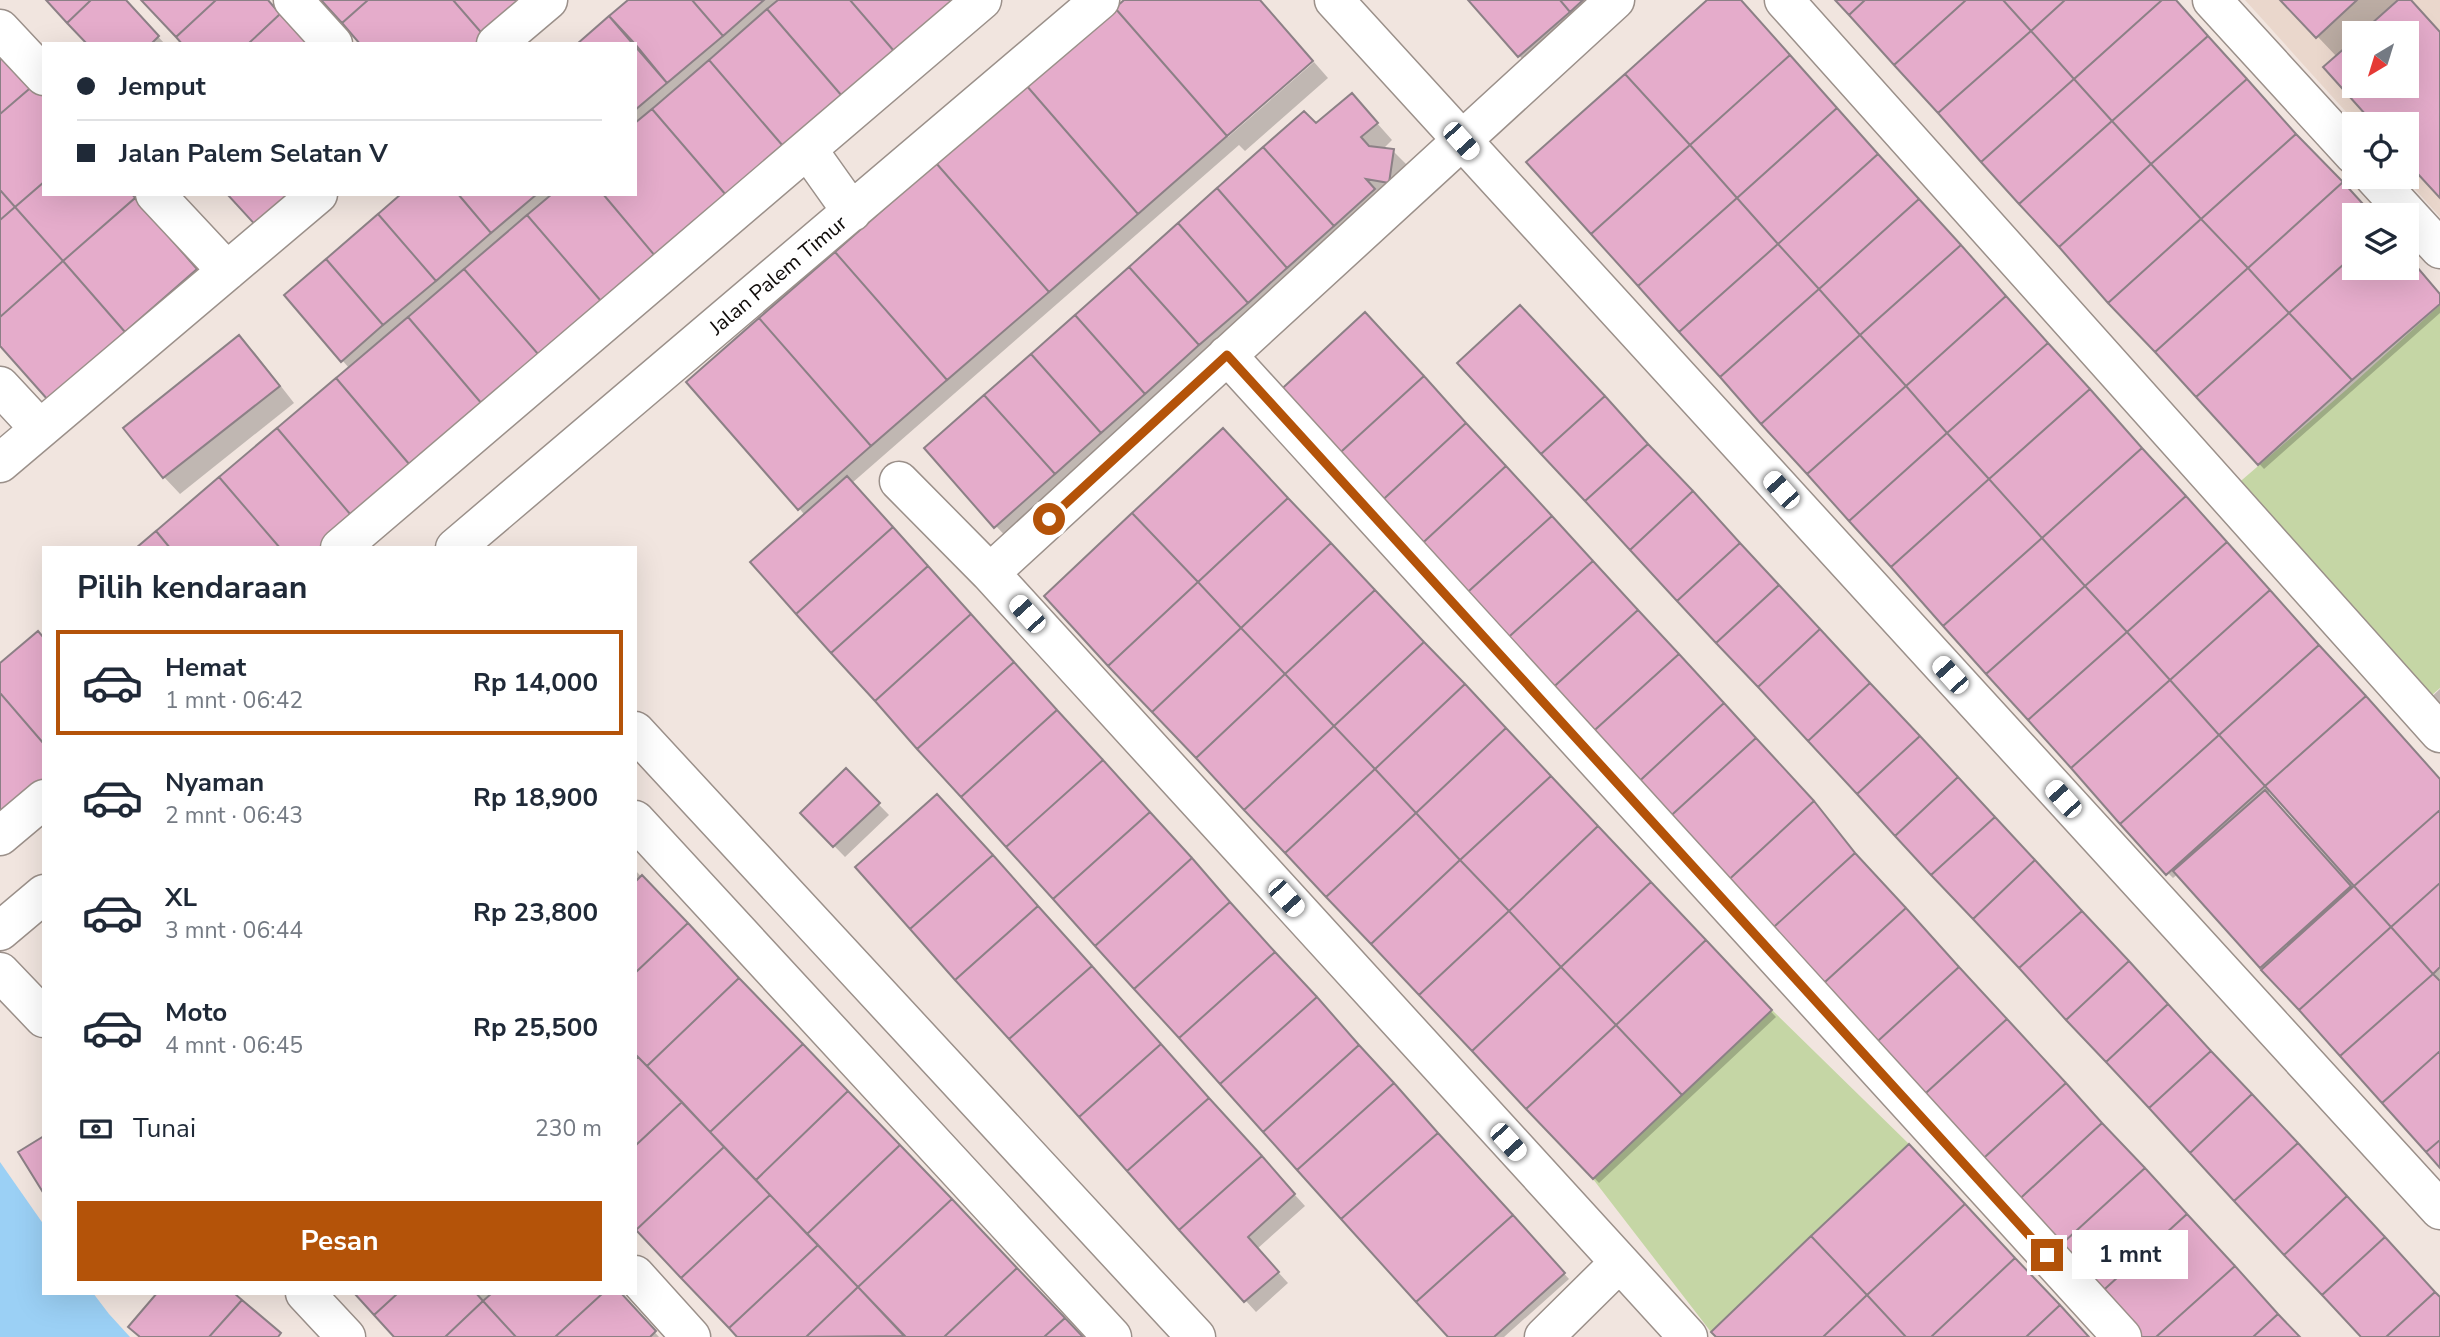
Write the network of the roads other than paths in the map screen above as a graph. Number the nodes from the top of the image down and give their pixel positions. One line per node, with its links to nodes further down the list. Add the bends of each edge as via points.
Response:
1 (293, 0): 10 (street)
2 (548, 0): 11 (street)
3 (982, 0): 15 (street)
4 (1100, 0): 19 (street, Jalan Palem Timur)
5 (1334, 0): 13 (street)
6 (1615, 0): 13 (street)
7 (1784, 0): 31 (street)
8 (2212, 0): 14 (street)
9 (0, 29): 12 (street)
10 (332, 42)
11 (498, 42)
12 (42, 74)
13 (1461, 141): 22 (street); 39 (street)
14 (2342, 142)
15 (808, 150): 19 (street); 27 (street)
16 (2385, 189): 20 (street)
17 (157, 196): 21 (street)
18 (316, 196): 21 (street)
19 (852, 212): 28 (street, Jalan Palem Timur)
20 (2440, 249)
21 (227, 271): 24 (street)
22 (1227, 355): 29 (street); 49 (street)
23 (0, 386): 24 (street)
24 (40, 429): 25 (street)
25 (0, 463)
26 (899, 481): 29 (street)
27 (342, 546)
28 (460, 546)
29 (990, 573): 40 (street)
30 (637, 733): 46 (street)
31 (2440, 733)
32 (42, 801): 34 (street)
33 (637, 822): 45 (street)
34 (0, 836)
35 (42, 896): 36 (street)
36 (0, 931)
37 (0, 972): 38 (street)
38 (42, 1016)
39 (2440, 1210)
40 (1619, 1263): 47 (street); 48 (street)
41 (637, 1277): 44 (street)
42 (307, 1295): 43 (street)
43 (346, 1337)
44 (691, 1337)
45 (1112, 1337)
46 (1196, 1337)
47 (1544, 1337)
48 (1688, 1337)
49 (2122, 1337)

